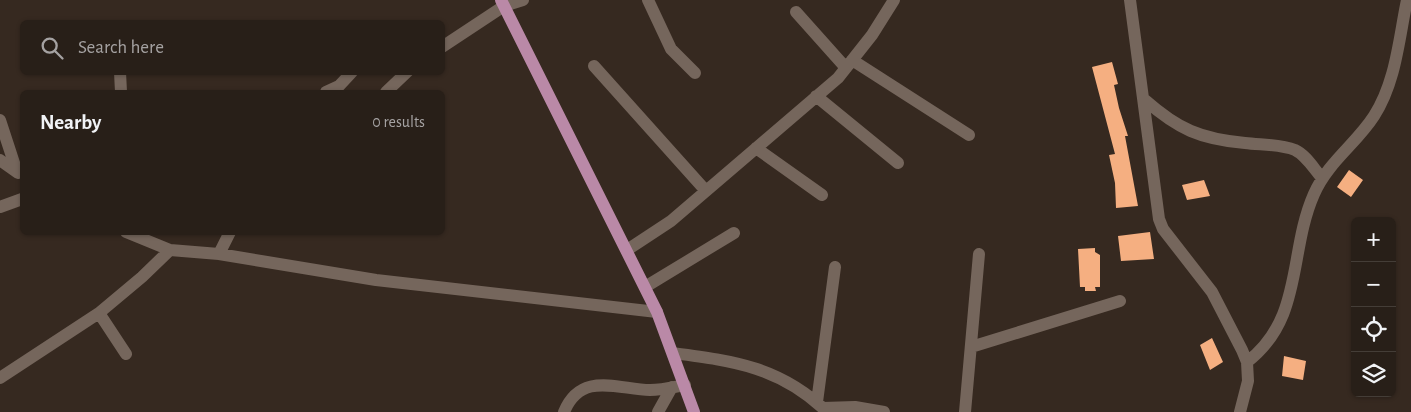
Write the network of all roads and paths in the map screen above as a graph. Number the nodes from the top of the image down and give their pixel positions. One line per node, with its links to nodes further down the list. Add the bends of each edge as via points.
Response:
1 (523, 0): 6 (street)
2 (648, 0): 11 (street, via 672,49)
3 (894, 0): 9 (street)
4 (1130, 0): 19 (street)
5 (1407, 0): 26 (street, via 1391,79 1374,116)
6 (502, 3): 8 (street); 35 (main road)
7 (796, 12): 9 (street)
8 (445, 44)
9 (849, 64): 18 (street); 21 (street)
10 (594, 66): 27 (street)
11 (695, 73)
12 (120, 75): 15 (street)
13 (349, 75): 16 (street)
14 (402, 75): 17 (street)
15 (121, 90)
16 (330, 90)
17 (388, 90)
18 (816, 96): 22 (street); 24 (street)
19 (1145, 100): 26 (street, via 1169,121 1192,132 1227,142 1295,150); 46 (street, via 1161,224 1212,292)
20 (0, 120): 25 (street)
21 (969, 135)
22 (756, 148): 27 (street); 28 (street)
23 (0, 160): 25 (street)
24 (898, 163)
25 (20, 174)
26 (1322, 178): 46 (street, via 1313,195 1298,249 1290,298 1270,340)
27 (706, 191): 35 (street, via 671,221)
28 (822, 195)
29 (20, 200): 30 (street)
30 (0, 207)
31 (734, 233): 39 (street)
32 (133, 235): 34 (street)
33 (228, 235): 36 (street)
34 (170, 250): 36 (street); 42 (street)
35 (627, 250): 39 (main road)
36 (219, 254): 41 (street, via 376,280)
37 (979, 254): 43 (street)
38 (835, 267): 50 (street)
39 (645, 288): 41 (main road)
40 (1120, 300): 43 (street)
41 (658, 312): 44 (main road)
42 (99, 314): 45 (street); 47 (street)
43 (970, 347): 55 (street)
44 (673, 353): 48 (main road); 50 (street, via 732,360 775,375)
45 (126, 354)
46 (1247, 362): 56 (street, via 1248,381)
47 (0, 378)
48 (686, 385): 49 (street); 53 (main road)
49 (672, 387): 51 (street, via 652,390 604,384 586,387 573,396); 52 (street)
50 (822, 407): 54 (street, via 855,407)
51 (564, 412)
52 (658, 412)
53 (694, 412)
54 (884, 412)
55 (965, 412)
56 (1240, 412)

